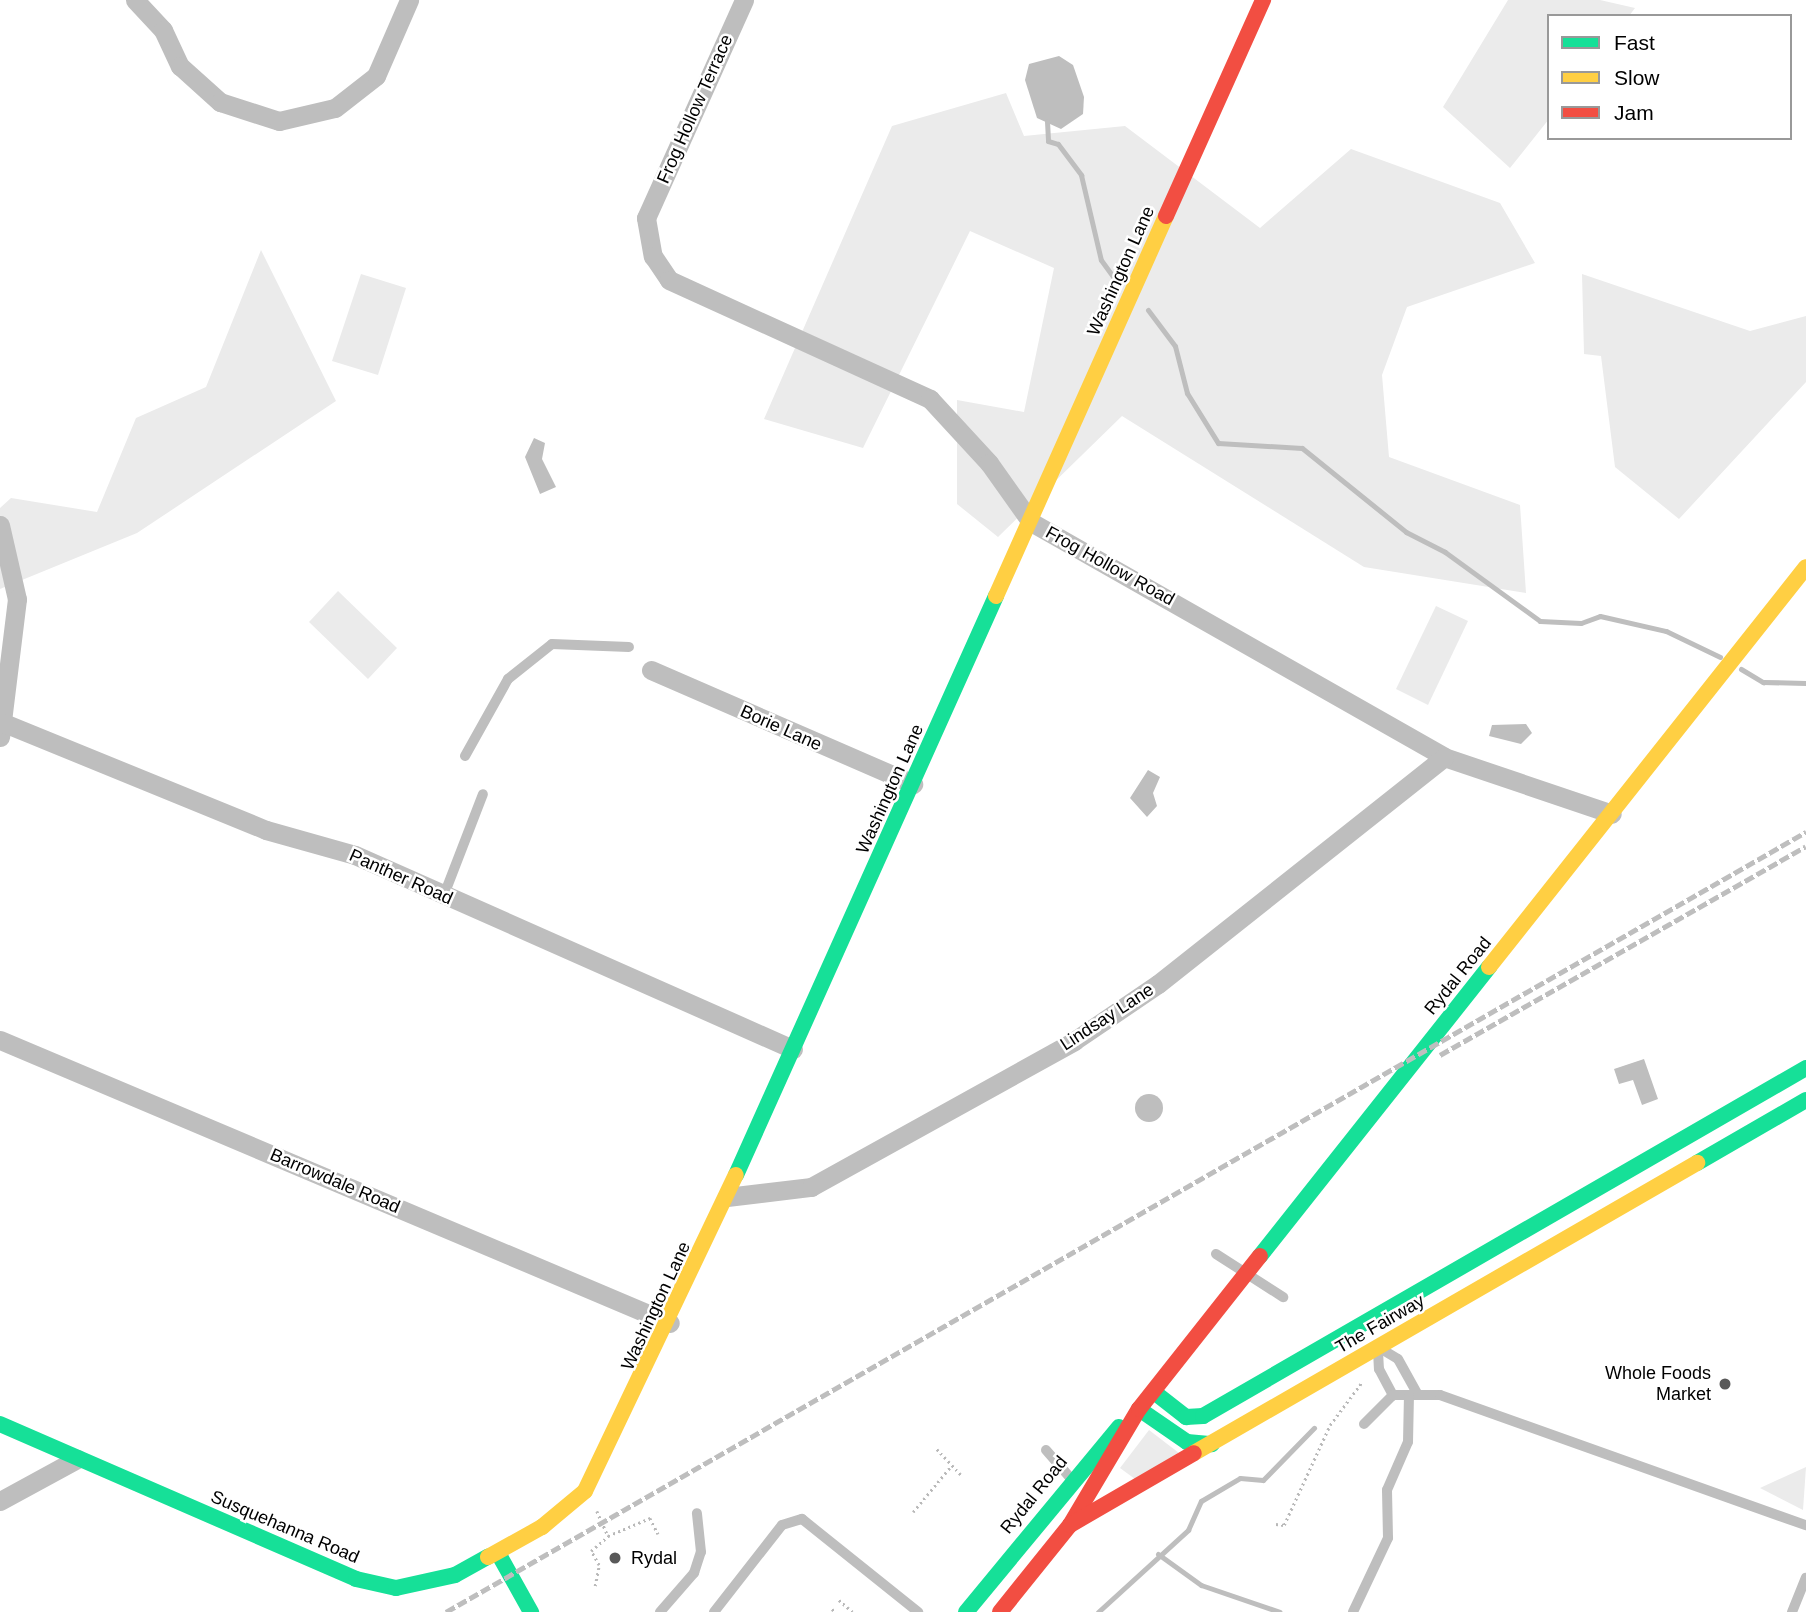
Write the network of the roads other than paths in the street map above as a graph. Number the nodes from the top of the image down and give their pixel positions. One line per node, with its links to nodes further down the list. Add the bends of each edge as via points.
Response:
1 (135, 0): 2 (street, via 163,30 180,66 220,102 279,121 335,108 376,76)
2 (410, 0)
3 (744, 0): 5 (street, Frog Hollow Terrace)
4 (1263, 0): 6 (main road, Washington Lane)
5 (646, 218): 6 (street, Frog Hollow Road, via 653,256 668,280 930,399 989,463)
6 (1031, 522): 13 (street, Frog Hollow Road); 14 (main road, Washington Lane)
7 (0, 525): 11 (street, via 17,587)
8 (1806, 567): 16 (main road, Rydal Road)
9 (629, 648): 12 (lane, via 552,643 508,680)
10 (651, 670): 14 (street, Borie Lane)
11 (2, 730): 17 (street, Panther Road, via 266,830 355,855)
12 (465, 756)
13 (1444, 757): 16 (street, Frog Hollow Road); 22 (street, Lindsay Lane, via 1158,984 1074,1041 811,1186)
14 (913, 784): 19 (main road, Washington Lane)
15 (482, 794): 17 (lane)
16 (1612, 814): 24 (main road, Rydal Road)
17 (444, 896): 19 (street, Panther Road)
18 (0, 1040): 27 (street, Barrowdale Road)
19 (793, 1049): 22 (main road, Washington Lane)
20 (1806, 1068): 26 (main road, The Fairway)
21 (1806, 1100): 28 (main road, The Fairway)
22 (727, 1197): 27 (main road, Washington Lane)
23 (1216, 1254): 24 (lane)
24 (1245, 1275): 25 (lane); 29 (main road, Rydal Road)
25 (1283, 1297)
26 (1363, 1322): 28 (main road); 29 (main road, The Fairway, via 1203,1416 1186,1417)
27 (670, 1323): 44 (main road, Washington Lane, via 585,1491)
28 (1378, 1347): 30 (lane, via 1378,1369); 31 (lane, via 1398,1359); 35 (main road, The Fairway)
29 (1154, 1392): 32 (main road, Rydal Road)
30 (1393, 1395): 31 (lane); 34 (lane)
31 (1413, 1395): 43 (lane, via 1440,1395); 52 (lane, via 1408,1442 1387,1490 1388,1538)
32 (1139, 1409): 35 (main road, via 1187,1442); 38 (main road, Rydal Road); 39 (main road, Rydal Road)
33 (0, 1424): 37 (main road, Susquehanna Road)
34 (1364, 1424)
35 (1212, 1444): 42 (main road, The Fairway)
36 (1046, 1450): 38 (lane)
37 (76, 1459): 40 (street); 44 (main road, Susquehanna Road, via 356,1579 396,1588 455,1575)
38 (1072, 1479): 39 (lane); 50 (main road, Rydal Road)
39 (1089, 1495): 42 (main road, Rydal Road)
40 (0, 1502)
41 (697, 1513): 47 (lane, via 701,1552 694,1573)
42 (1070, 1525): 51 (main road, The Fairway)
43 (1806, 1525)
44 (498, 1553): 46 (main road)
45 (1806, 1578): 53 (lane)
46 (531, 1612)
47 (660, 1612)
48 (714, 1612): 49 (lane, via 782,1525 802,1519)
49 (918, 1612)
50 (965, 1612)
51 (1000, 1612)
52 (1353, 1612)
53 (1792, 1612)

